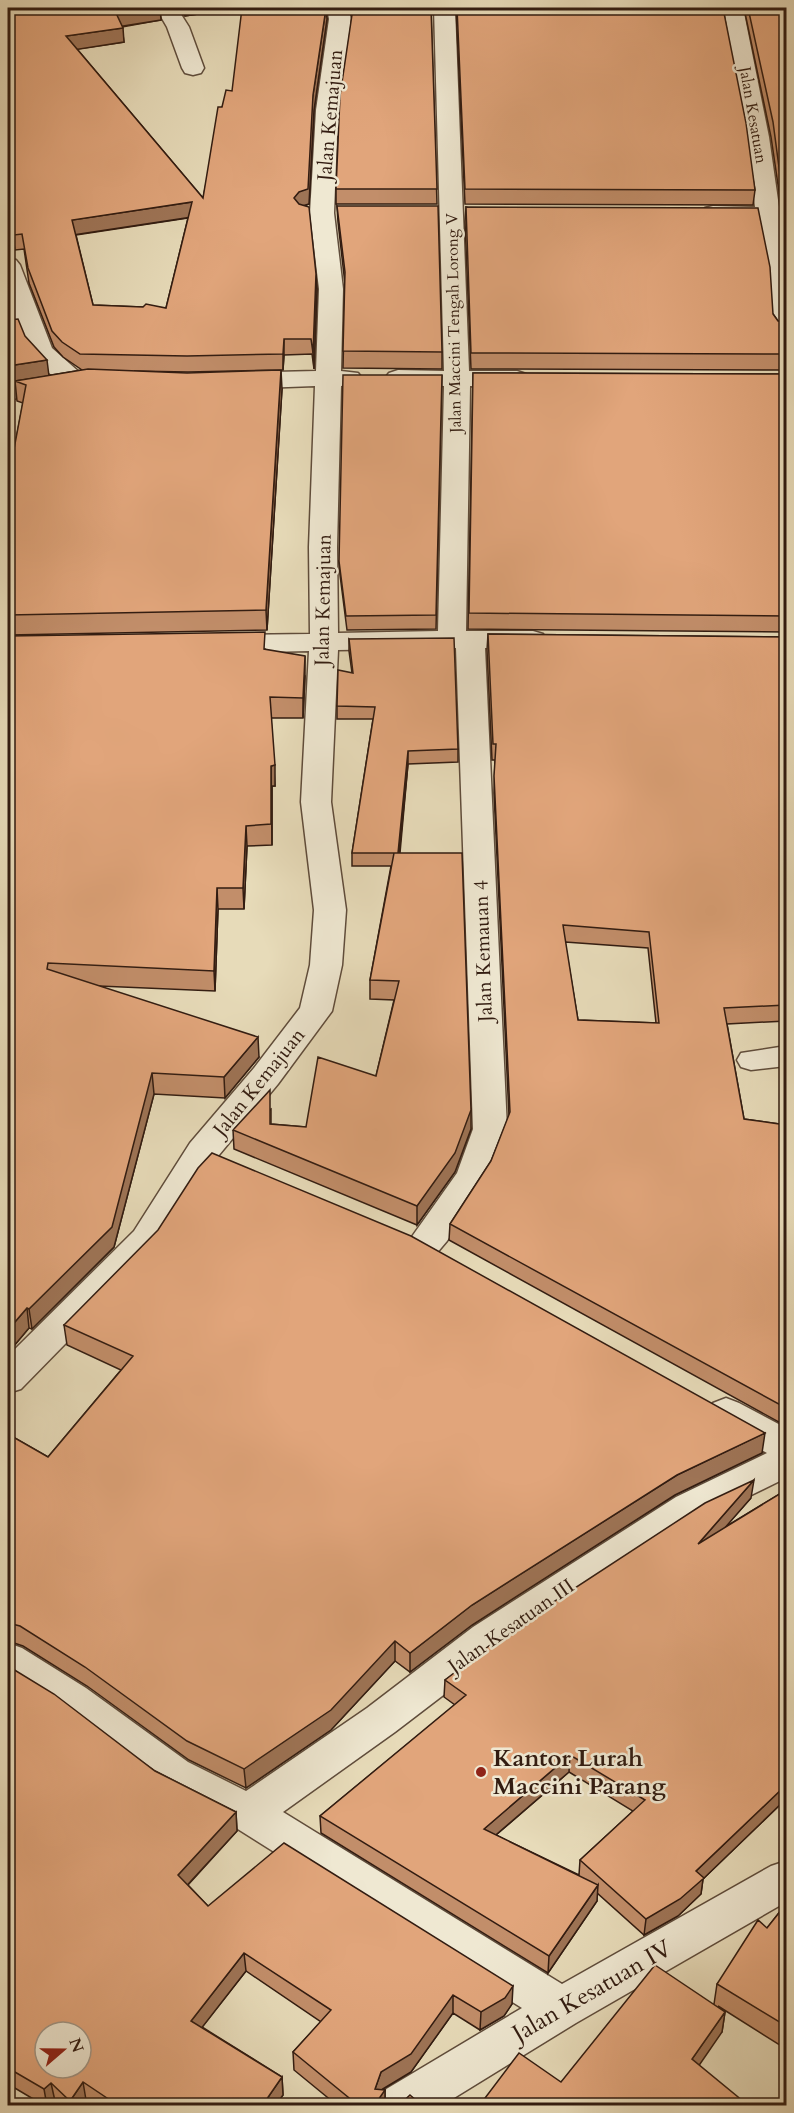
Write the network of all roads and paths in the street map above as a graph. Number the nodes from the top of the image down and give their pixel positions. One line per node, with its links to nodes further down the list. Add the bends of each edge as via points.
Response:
1 (166, 8): 5 (street, via 178,27)
2 (338, 8): 10 (street, Jalan Kemajuan, via 340,19 327,110 326,213 331,289)
3 (444, 8): 13 (street, Jalan Maccini Tengah Lorong V)
4 (732, 8): 7 (street, Jalan Kesatuan)
5 (193, 68)
6 (686, 213): 7 (street)
7 (777, 214): 9 (street, Jalan Kesatuan)
8 (8, 265): 11 (street, via 40,350)
9 (786, 329)
10 (328, 378): 13 (street); 15 (street); 19 (street, Jalan Kemajuan)
11 (74, 379): 12 (street); 16 (street)
12 (101, 379)
13 (457, 379): 14 (street); 17 (street, Jalan Maccini Tengah Lorong V)
14 (540, 379)
15 (211, 381)
16 (8, 392)
17 (461, 639): 18 (street); 19 (street); 26 (street, Jalan Kemauan 4, via 490,1129 482,1155 454,1207)
18 (564, 640)
19 (324, 642): 20 (street); 23 (street, Jalan Kemajuan, via 316,801 330,910 326,965 316,1011)
20 (197, 644)
21 (786, 1056): 22 (lane)
22 (751, 1060)
23 (202, 1152): 24 (street); 28 (street, Jalan Kemajuan, via 146,1240)
24 (233, 1165)
25 (392, 1231): 26 (street)
26 (424, 1245): 27 (street)
27 (455, 1262)
28 (8, 1379)
29 (693, 1394): 30 (street)
30 (786, 1446)
31 (786, 1461): 33 (street, Jalan Kesatuan III, via 689,1508 507,1626)
32 (8, 1660): 33 (street, via 72,1700 173,1775)
33 (249, 1813): 35 (street)
34 (786, 1880): 35 (street, Jalan Kesatuan IV)
35 (561, 2008): 36 (street, Jalan Kesatuan IV)
36 (399, 2106)

